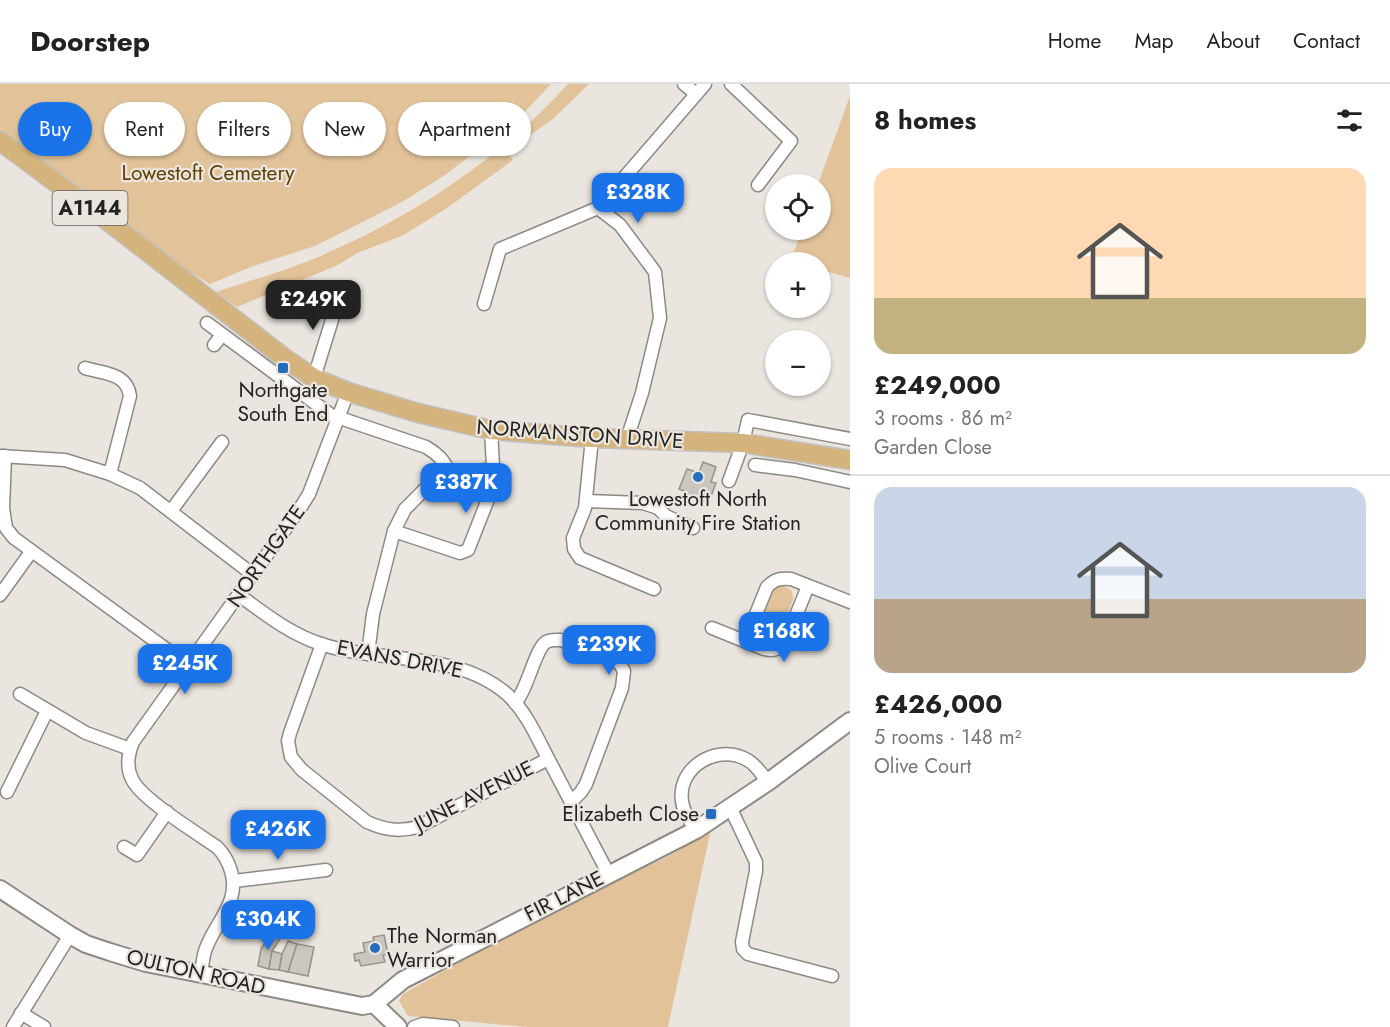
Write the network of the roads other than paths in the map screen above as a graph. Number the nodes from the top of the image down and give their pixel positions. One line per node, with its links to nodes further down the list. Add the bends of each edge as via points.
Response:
1 (684, 84): 4 (street)
2 (705, 84): 4 (street)
3 (731, 84): 6 (street, via 791,141)
4 (696, 94): 7 (street)
5 (0, 141): 12 (main road, NORMANSTON DRIVE / A1144)
6 (758, 185)
7 (598, 208): 9 (street, via 500,249); 17 (street, via 620,225 655,272 660,318)
8 (340, 294): 12 (street)
9 (484, 304)
10 (207, 323): 14 (street, via 218,340)
11 (86, 368): 27 (street, via 122,378 129,386 130,396)
12 (314, 378): 13 (main road, NORMANSTON DRIVE / A1144)
13 (348, 392): 14 (street, NORTHGATE); 15 (main road, NORMANSTON DRIVE / A1144)
14 (338, 419): 28 (street, via 426,447 446,463); 36 (street, NORTHGATE, via 309,494)
15 (491, 430): 16 (main road, NORMANSTON DRIVE / A1144); 25 (street)
16 (592, 438): 17 (main road, NORMANSTON DRIVE / A1144); 31 (street)
17 (627, 439): 20 (main road, NORMANSTON DRIVE / A1144)
18 (850, 439): 20 (street, via 751,419)
19 (222, 442): 32 (street)
20 (743, 444): 21 (main road, NORMANSTON DRIVE / A1144); 29 (street)
21 (797, 451): 23 (main road, NORMANSTON DRIVE / A1144); 26 (street)
22 (3, 456): 27 (street, via 65,460); 35 (street, via 6,528)
23 (850, 459)
24 (755, 465): 26 (street)
25 (493, 469): 28 (street); 34 (street, via 494,484 468,550 460,553)
26 (795, 470): 30 (street)
27 (110, 474): 32 (street, via 140,488)
28 (450, 475): 34 (street, via 423,491 405,509)
29 (729, 481)
30 (850, 482)
31 (586, 501): 33 (street, via 643,503); 38 (street, via 573,538 576,554)
32 (171, 511): 36 (street)
33 (693, 528)
34 (394, 531): 45 (street, via 373,614)
35 (31, 552): 39 (street); 46 (street)
36 (252, 574): 40 (street, NORTHGATE)
37 (808, 586): 41 (street); 43 (street, via 791,579 774,580 767,587); 43 (street, via 784,645 772,651)
38 (654, 589)
39 (0, 594)
40 (238, 595): 44 (street, EVANS DRIVE, via 288,630); 46 (street, NORTHGATE)
41 (850, 602)
42 (712, 628): 43 (street)
43 (746, 641)
44 (322, 644): 45 (street, EVANS DRIVE); 52 (street, JUNE AVENUE, via 290,733 290,751 295,764 367,822 400,831 418,827)
45 (368, 654): 48 (street, EVANS DRIVE, via 462,669 488,681)
46 (188, 665): 51 (street, NORTHGATE)
47 (20, 694): 49 (street)
48 (515, 703): 52 (street, EVANS DRIVE, via 524,712); 55 (street, via 546,642 561,640 612,660 624,671 586,784)
49 (47, 711): 51 (street, via 86,733); 54 (street)
50 (850, 721): 53 (street, FIR LANE)
51 (130, 749): 57 (street, via 132,780)
52 (548, 759): 55 (street, EVANS DRIVE)
53 (768, 782): 56 (street, FIR LANE); 58 (street, via 755,766 737,755 703,759 688,774 681,793 684,810)
54 (7, 792)
55 (571, 802): 61 (street, EVANS DRIVE)
56 (730, 807): 58 (street, FIR LANE); 66 (street, via 756,862 743,949 748,954)
57 (167, 812): 59 (street, via 141,858); 62 (street, via 225,855)
58 (696, 830): 61 (street, FIR LANE)
59 (124, 847)
60 (326, 870): 62 (street)
61 (608, 873): 67 (street, FIR LANE, via 403,980)
62 (234, 881): 65 (street, via 230,902 206,949)
63 (0, 889): 64 (street, OULTON ROAD)
64 (70, 935): 65 (street, OULTON ROAD, via 128,958); 68 (street)
65 (201, 974): 67 (street, OULTON ROAD, via 349,1005)
66 (832, 976)
67 (374, 1004): 71 (street)
68 (21, 1013): 69 (street); 70 (street)
69 (13, 1027)
70 (44, 1027)
71 (398, 1027)
72 (414, 1027): 73 (street)
73 (453, 1027)

